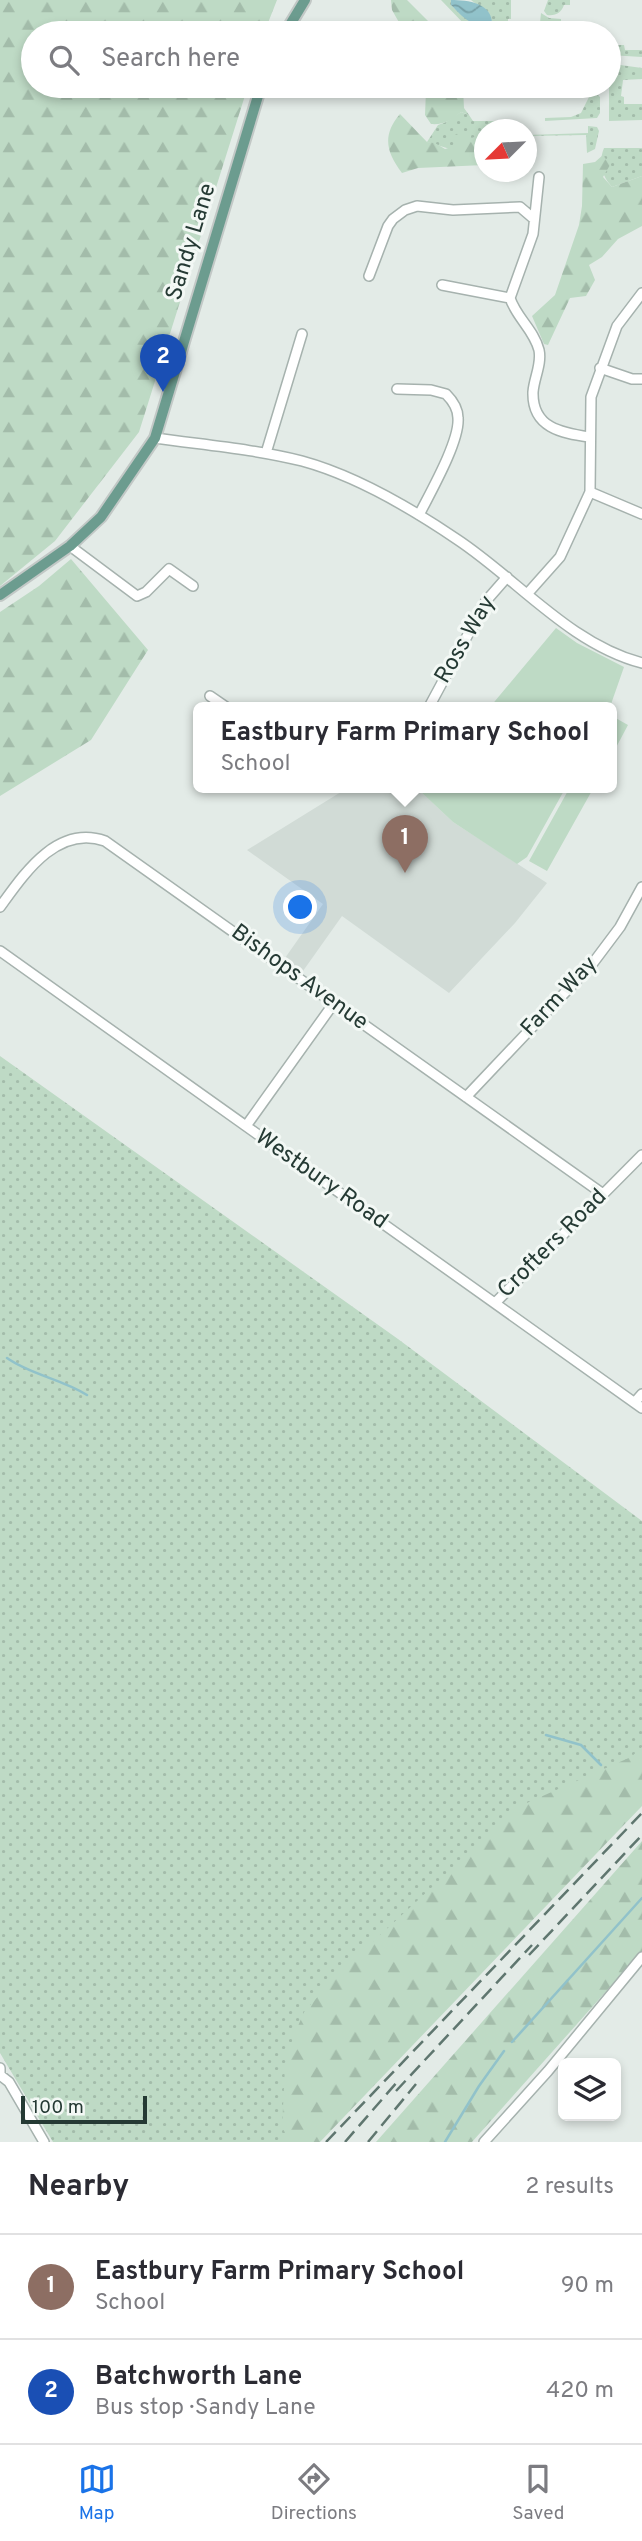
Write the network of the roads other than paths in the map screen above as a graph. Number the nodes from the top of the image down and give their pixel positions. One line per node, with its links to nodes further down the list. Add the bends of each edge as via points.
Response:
1 (305, 0): 2 (main road)
2 (292, 21)
3 (257, 98): 17 (main road, Sandy Lane)
4 (539, 177): 5 (street)
5 (537, 197): 6 (street); 7 (street)
6 (520, 207): 7 (street); 8 (street, via 453,210 417,206 405,210 388,226)
7 (534, 219): 11 (street, via 528,251)
8 (369, 276)
9 (442, 285): 11 (street)
10 (642, 293): 13 (street, via 617,326)
11 (510, 298): 16 (street, via 538,348 533,394 539,417 558,433)
12 (302, 334): 18 (street)
13 (600, 368): 14 (street); 16 (street, via 591,397)
14 (642, 379)
15 (397, 390): 21 (street, via 446,394 458,413 456,433)
16 (589, 437): 19 (street)
17 (155, 439): 18 (street); 22 (main road, Sandy Lane, via 101,517)
18 (266, 453): 21 (street, via 324,468)
19 (590, 492): 20 (street); 25 (street, via 560,557)
20 (642, 514)
21 (419, 515): 23 (street)
22 (69, 546): 24 (street, via 137,596 169,569); 26 (main road, Sandy Lane)
23 (507, 577): 25 (street); 30 (street, Ross Way, via 486,601)
24 (193, 586)
25 (528, 593): 27 (street, via 594,644)
26 (0, 595)
27 (642, 663)
28 (210, 696): 29 (street)
29 (219, 702)
30 (432, 702)
31 (642, 887): 35 (street, Farm Way, via 593,963)
32 (0, 907): 34 (street, Bishops Avenue, via 45,853 77,838 98,838)
33 (0, 951): 36 (street, Westbury Road)
34 (334, 1003): 35 (street, Bishops Avenue); 36 (street)
35 (466, 1097): 38 (street, Bishops Avenue)
36 (246, 1126): 39 (street, Westbury Road)
37 (642, 1155): 38 (street, Crofters Road)
38 (603, 1194): 39 (street, Crofters Road)
39 (495, 1303): 41 (street, Westbury Road)
40 (642, 1394): 41 (street)
41 (638, 1405)
42 (642, 1957): 46 (street)
43 (0, 2068): 44 (street)
44 (0, 2075): 45 (street, via 9,2082)
45 (44, 2142)
46 (484, 2142)

